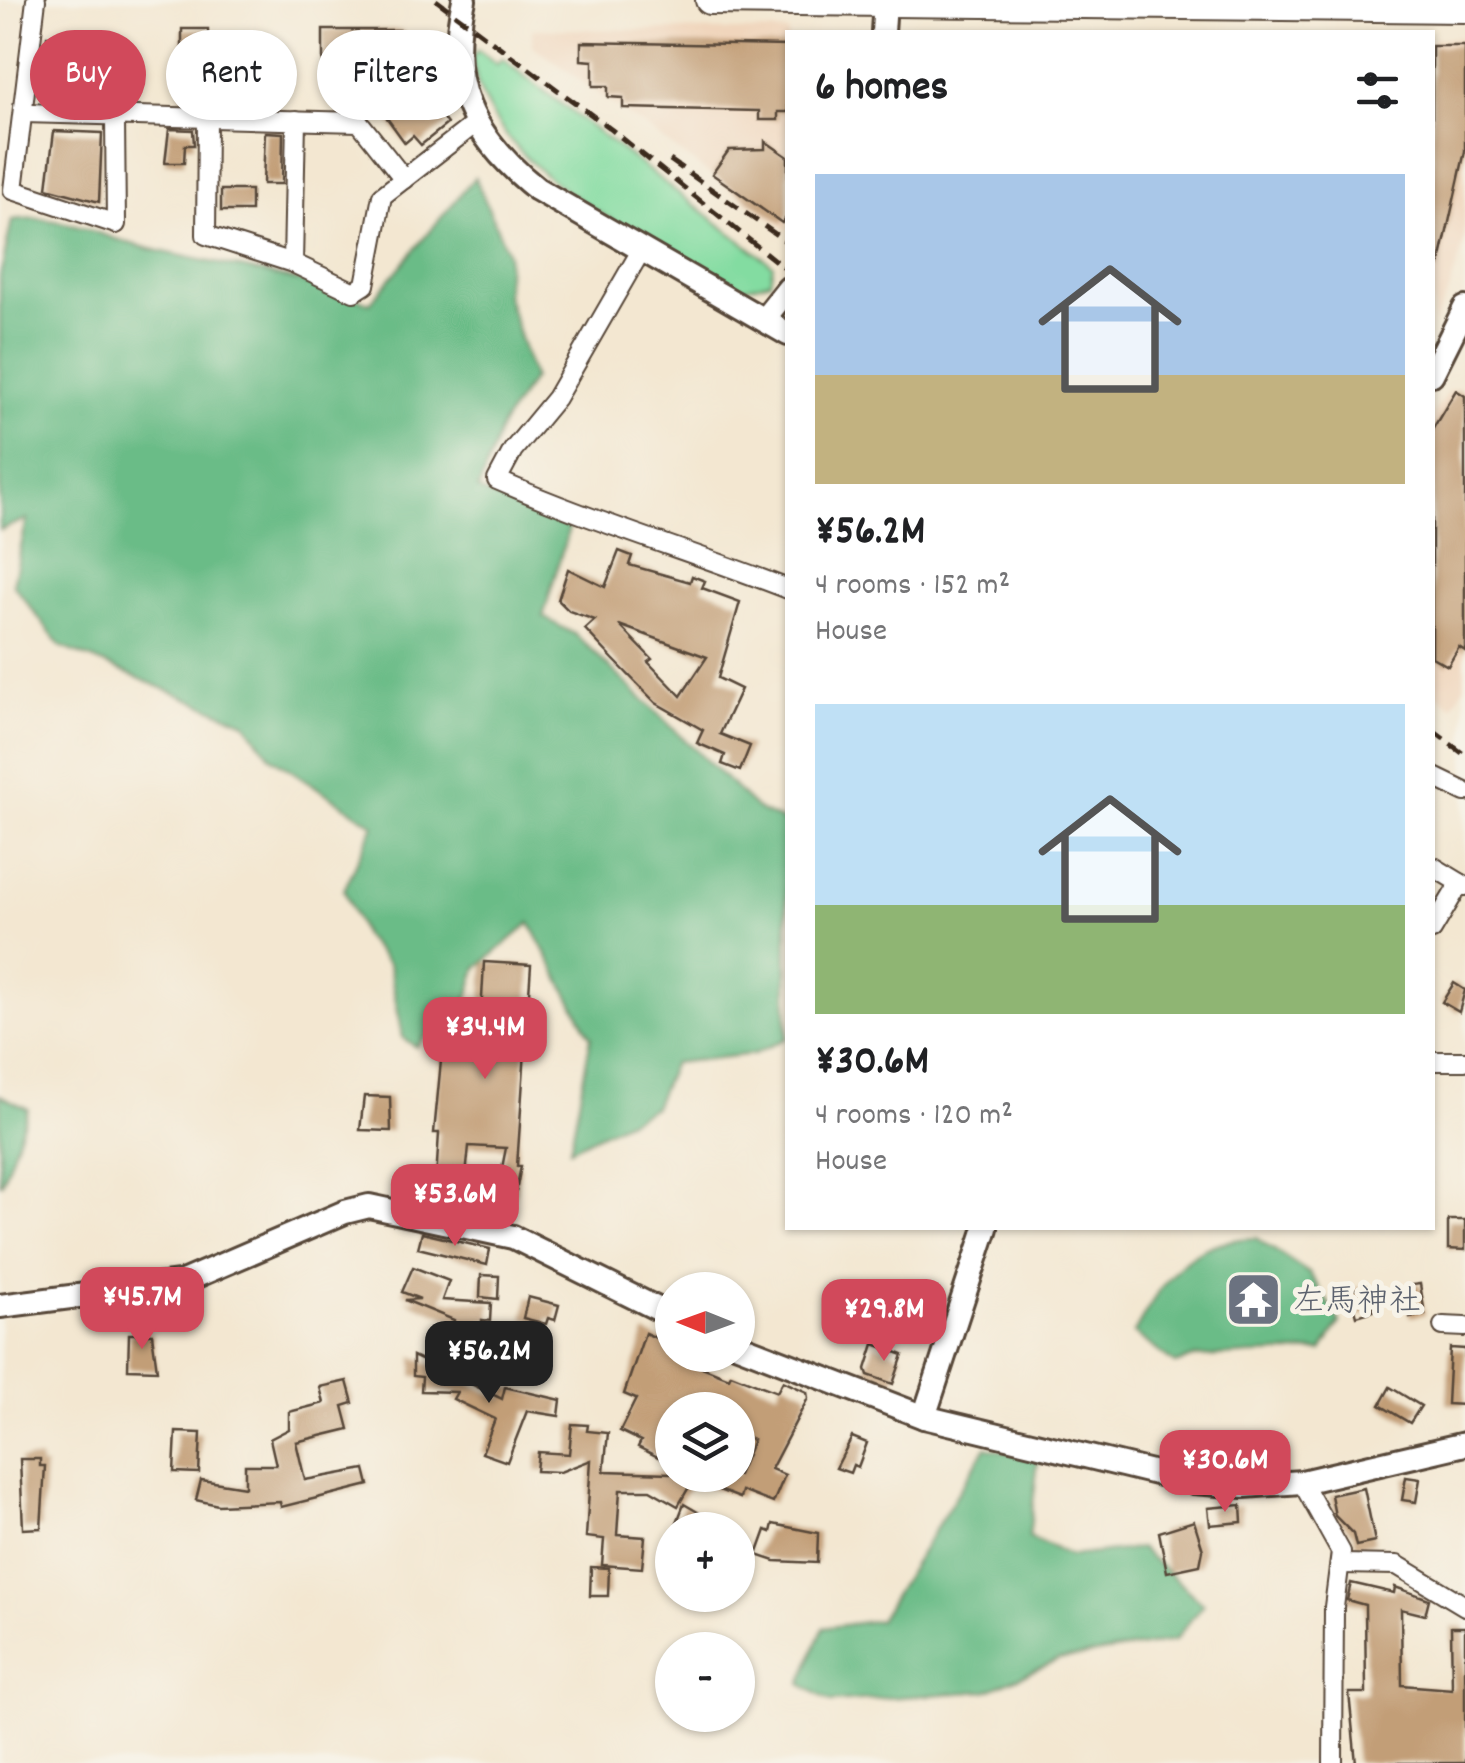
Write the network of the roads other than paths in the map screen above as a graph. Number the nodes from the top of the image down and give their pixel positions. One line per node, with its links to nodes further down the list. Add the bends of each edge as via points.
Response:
1 (36, 0): 8 (street)
2 (464, 0): 13 (street, via 457,62)
3 (710, 0): 4 (main road)
4 (885, 2): 5 (main road); 7 (street)
5 (1388, 3): 6 (main road)
6 (1465, 8)
7 (883, 30)
8 (24, 113): 9 (street); 10 (street, via 13,190 116,224)
9 (30, 113)
10 (115, 120)
11 (207, 120): 16 (street, via 206,235)
12 (296, 120): 14 (street, via 359,122); 16 (street)
13 (476, 123): 14 (street); 15 (street, via 537,189)
14 (404, 179): 16 (street, via 382,196 365,286 354,292)
15 (642, 249): 19 (street); 22 (street, via 556,398 497,480 596,523)
16 (293, 263)
17 (785, 293): 19 (street)
18 (1465, 308): 21 (street)
19 (764, 318): 20 (street)
20 (785, 332)
21 (1435, 368)
22 (785, 588)
23 (1435, 777): 24 (street)
24 (1464, 790)
25 (1435, 868): 26 (street)
26 (1462, 884): 27 (street)
27 (1435, 925)
28 (1435, 1061): 29 (street)
29 (1465, 1061)
30 (985, 1230): 36 (street)
31 (0, 1306): 32 (street, via 180,1283 368,1206 513,1237)
32 (655, 1308)
33 (1443, 1326): 34 (street)
34 (1465, 1327)
35 (755, 1352): 36 (street)
36 (924, 1417): 38 (street, via 1192,1482)
37 (1465, 1444): 38 (street)
38 (1302, 1482): 39 (street, via 1341,1552)
39 (1341, 1564): 40 (street, via 1397,1565); 41 (street, via 1334,1608)
40 (1465, 1606)
41 (1333, 1763)

